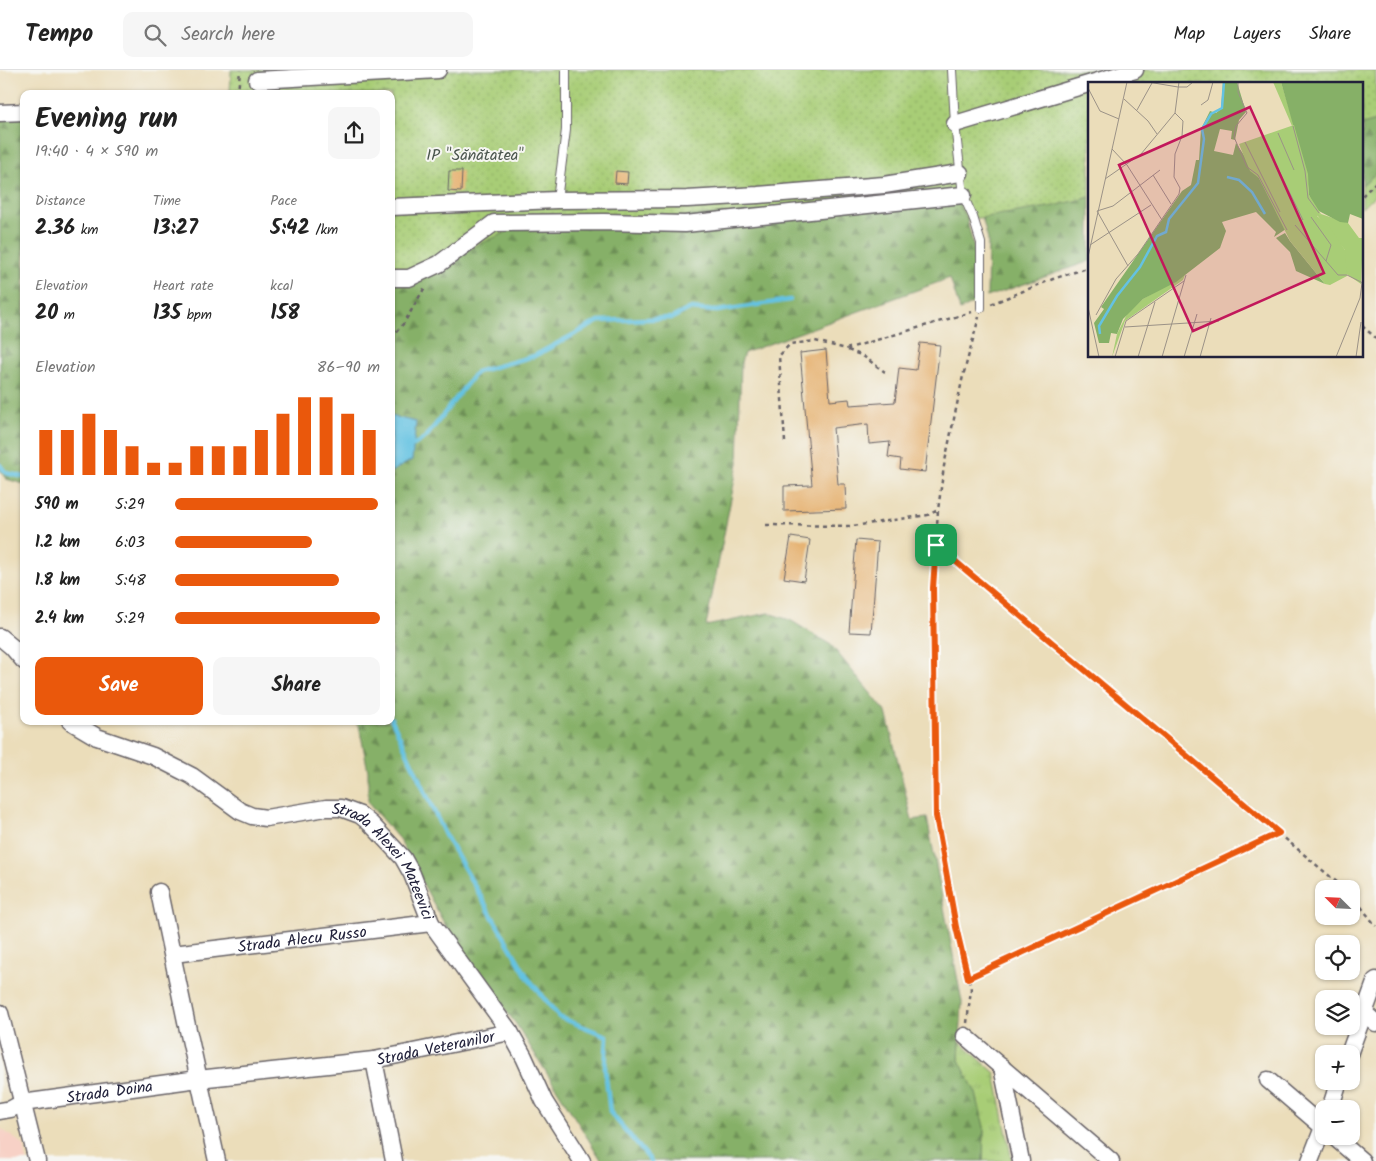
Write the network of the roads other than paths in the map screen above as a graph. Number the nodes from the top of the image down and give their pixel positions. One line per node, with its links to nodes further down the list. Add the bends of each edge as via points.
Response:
1 (438, 70): 5 (street)
2 (566, 70): 13 (lane, via 566,130)
3 (952, 70): 10 (lane)
4 (1134, 70): 6 (street)
5 (257, 80)
6 (1094, 82)
7 (1088, 84): 10 (street)
8 (20, 112): 9 (street)
9 (0, 113)
10 (955, 124): 11 (lane)
11 (960, 173): 12 (lane); 13 (street, via 884,185 758,195)
12 (963, 195): 15 (street, via 685,224 494,223 439,264 409,278); 16 (lane, via 981,244)
13 (557, 200): 14 (street)
14 (395, 207)
15 (395, 278)
16 (981, 308)
17 (0, 637): 18 (street)
18 (20, 656)
19 (77, 725): 21 (street, Strada Alexei Mateevici, via 97,737 153,756 192,776 252,816 273,817 335,807 360,815 403,858)
20 (160, 892): 22 (street)
21 (431, 923): 22 (street, Strada Alecu Russo); 26 (street, Strada Alexei Mateevici)
22 (173, 954): 30 (street)
23 (1376, 980): 24 (street)
24 (1360, 1001)
25 (0, 1013): 32 (street)
26 (510, 1032): 28 (street, Strada Veteranilor); 40 (street, Strada Alexei Mateevici, via 544,1101)
27 (965, 1036): 29 (street)
28 (374, 1060): 30 (street); 39 (street, Strada Veteranilor)
29 (1002, 1068): 41 (street); 42 (street)
30 (198, 1079): 32 (street, Strada Doina); 38 (street)
31 (1268, 1080): 34 (street)
32 (22, 1103): 33 (street, Strada Doina); 37 (street)
33 (0, 1111)
34 (1315, 1120)
35 (1318, 1145): 43 (street)
36 (1344, 1145): 44 (street)
37 (37, 1161)
38 (217, 1161)
39 (394, 1161)
40 (582, 1161)
41 (1020, 1161)
42 (1111, 1161)
43 (1310, 1161)
44 (1362, 1161)

